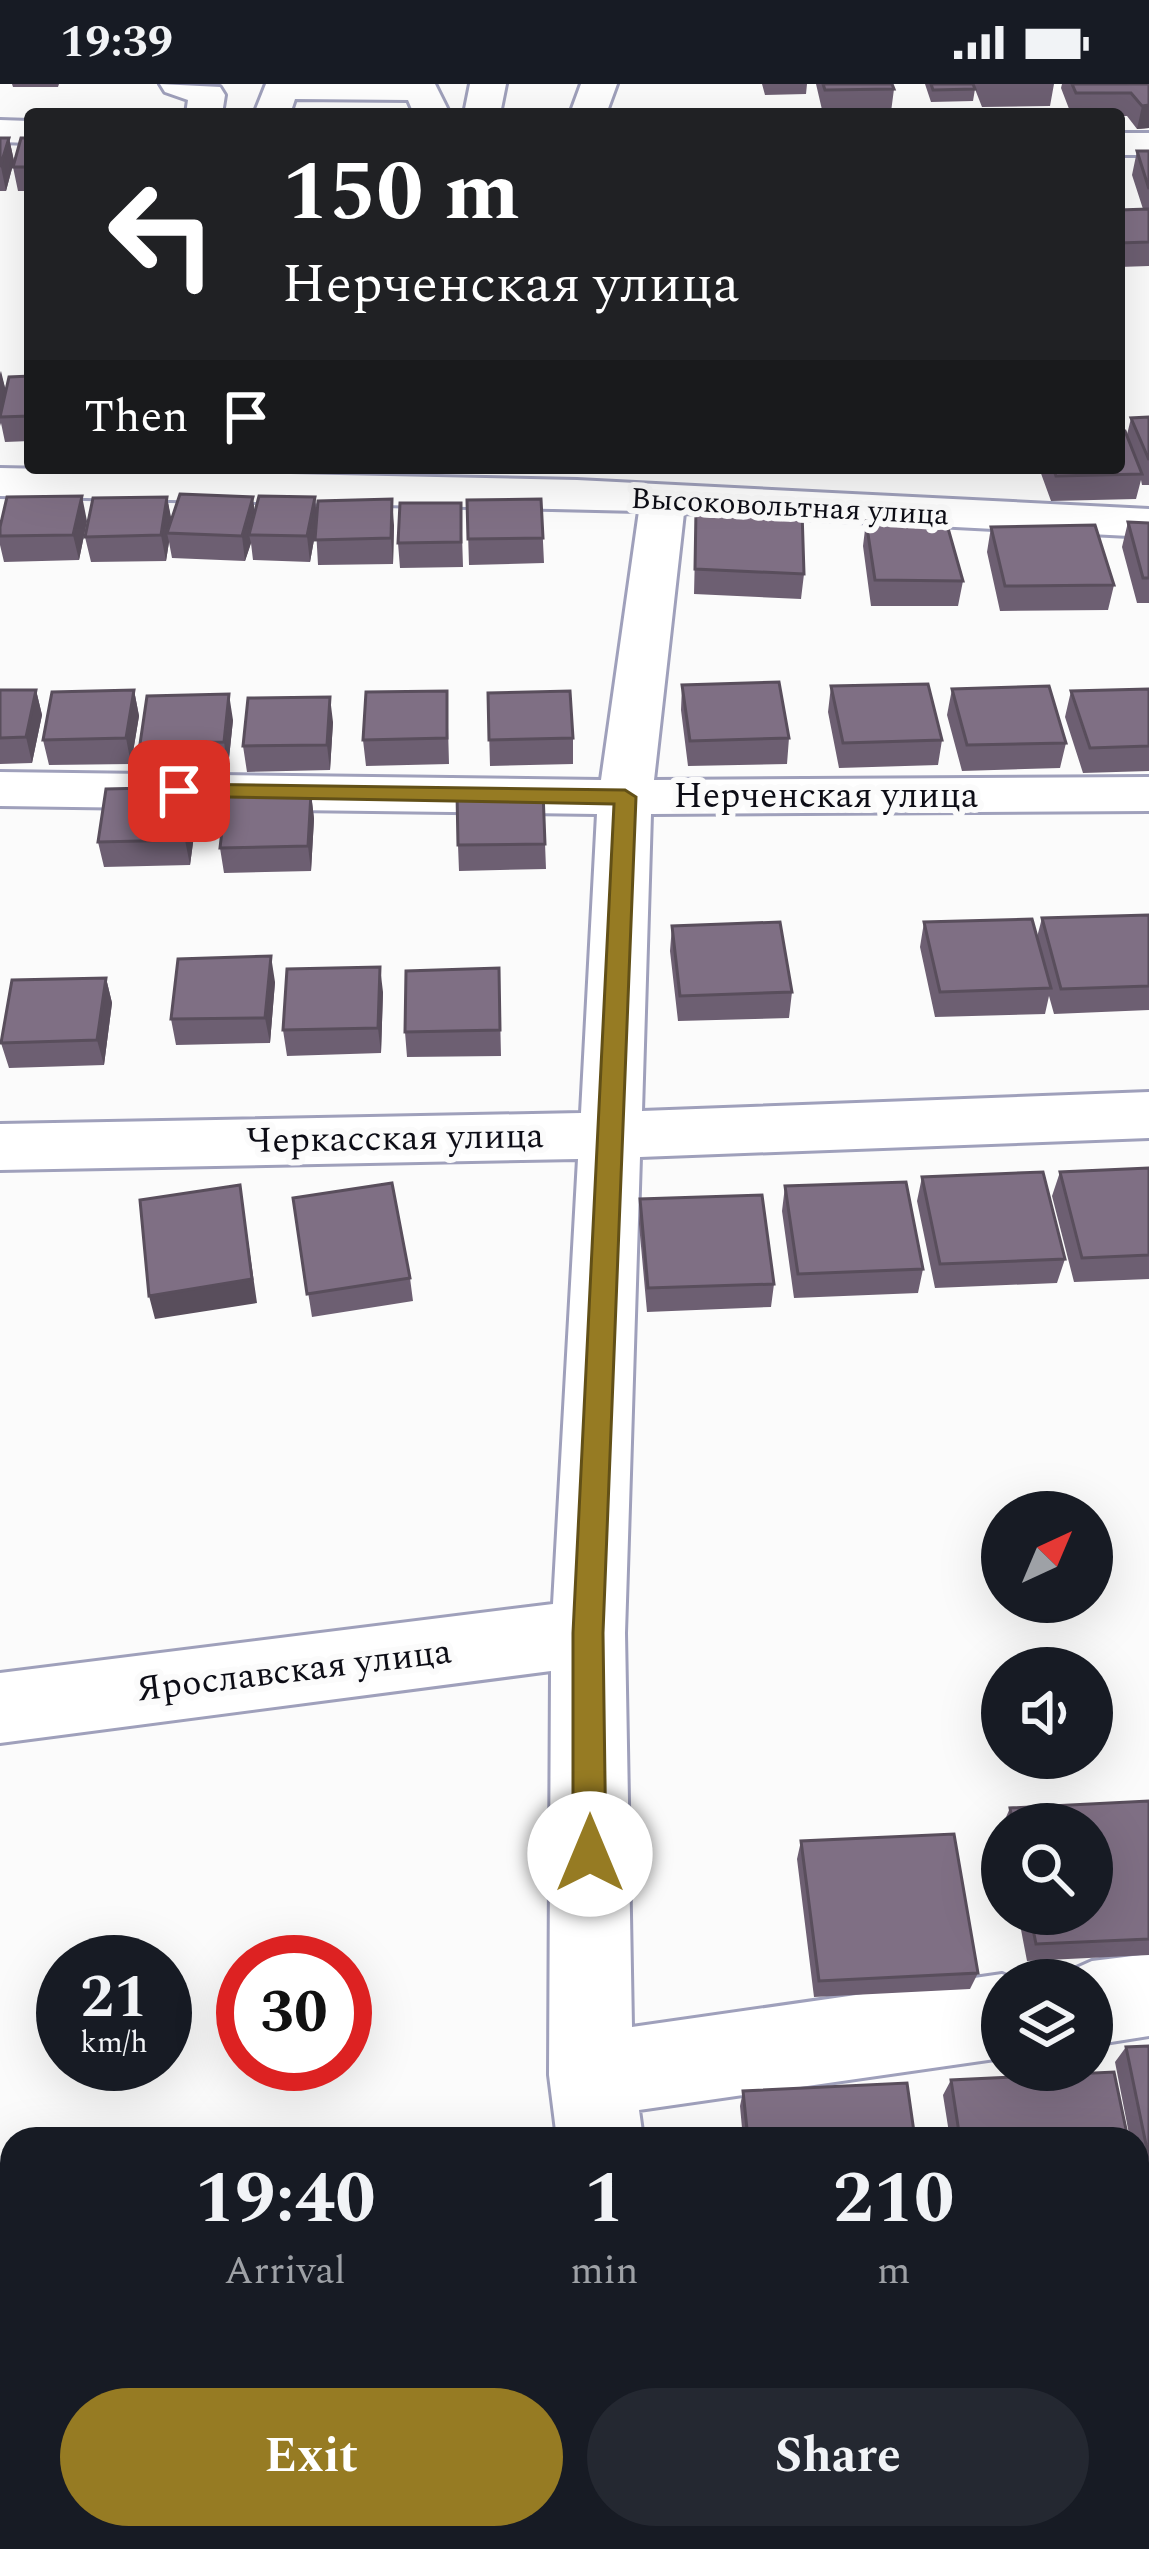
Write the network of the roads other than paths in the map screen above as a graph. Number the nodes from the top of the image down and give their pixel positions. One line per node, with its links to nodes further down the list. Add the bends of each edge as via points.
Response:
1 (178, 84): 2 (street, via 207,94)
2 (205, 108)
3 (274, 108): 4 (street, via 281,88 421,89)
4 (429, 108)
5 (578, 481): 6 (street, Высоковольтная улица); 7 (street, Высоковольтная улица)
6 (0, 482)
7 (663, 500): 8 (street, Высоковольтная улица); 11 (street)
8 (1149, 523)
9 (0, 789): 11 (street, Нерченская улица)
10 (1149, 794): 11 (street, Нерченская улица)
11 (625, 797): 13 (street)
12 (1149, 1115): 13 (street, Черкасская улица)
13 (610, 1135): 14 (street, Черкасская улица); 15 (street)
14 (0, 1147)
15 (588, 1633): 16 (street, Ярославская улица); 20 (street)
16 (0, 1708)
17 (1149, 1995): 18 (street)
18 (1113, 2000)
19 (981, 2021): 20 (street)
20 (596, 2107)

